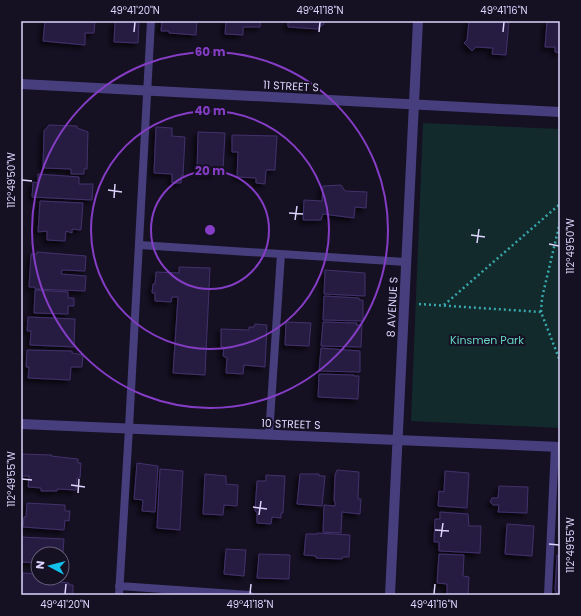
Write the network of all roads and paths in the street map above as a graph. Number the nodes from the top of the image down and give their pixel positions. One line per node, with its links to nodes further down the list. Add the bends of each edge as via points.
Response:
1 (151, 21): 4 (lane)
2 (418, 21): 5 (street, 8 AVENUE S)
3 (21, 84): 4 (street, 11 STREET S)
4 (148, 90): 5 (street, 11 STREET S); 9 (lane)
5 (414, 104): 6 (street, 11 STREET S); 11 (street, 8 AVENUE S)
6 (560, 112)
7 (560, 204): 13 (path)
8 (560, 222): 14 (path)
9 (139, 246): 10 (lane); 17 (lane)
10 (281, 254): 11 (lane); 18 (lane)
11 (406, 262): 12 (street, 8 AVENUE S)
12 (404, 303): 13 (path); 19 (street, 8 AVENUE S)
13 (444, 306): 14 (path)
14 (541, 312): 15 (path)
15 (560, 361)
16 (21, 424): 17 (street, 10 STREET S)
17 (129, 428): 18 (street, 10 STREET S); 21 (lane)
18 (269, 435): 19 (street, 10 STREET S)
19 (398, 440): 20 (street, 10 STREET S); 24 (street, 8 AVENUE S)
20 (557, 447): 25 (lane)
21 (119, 586): 22 (lane); 23 (lane)
22 (119, 595)
23 (249, 595)
24 (390, 595)
25 (548, 595)

